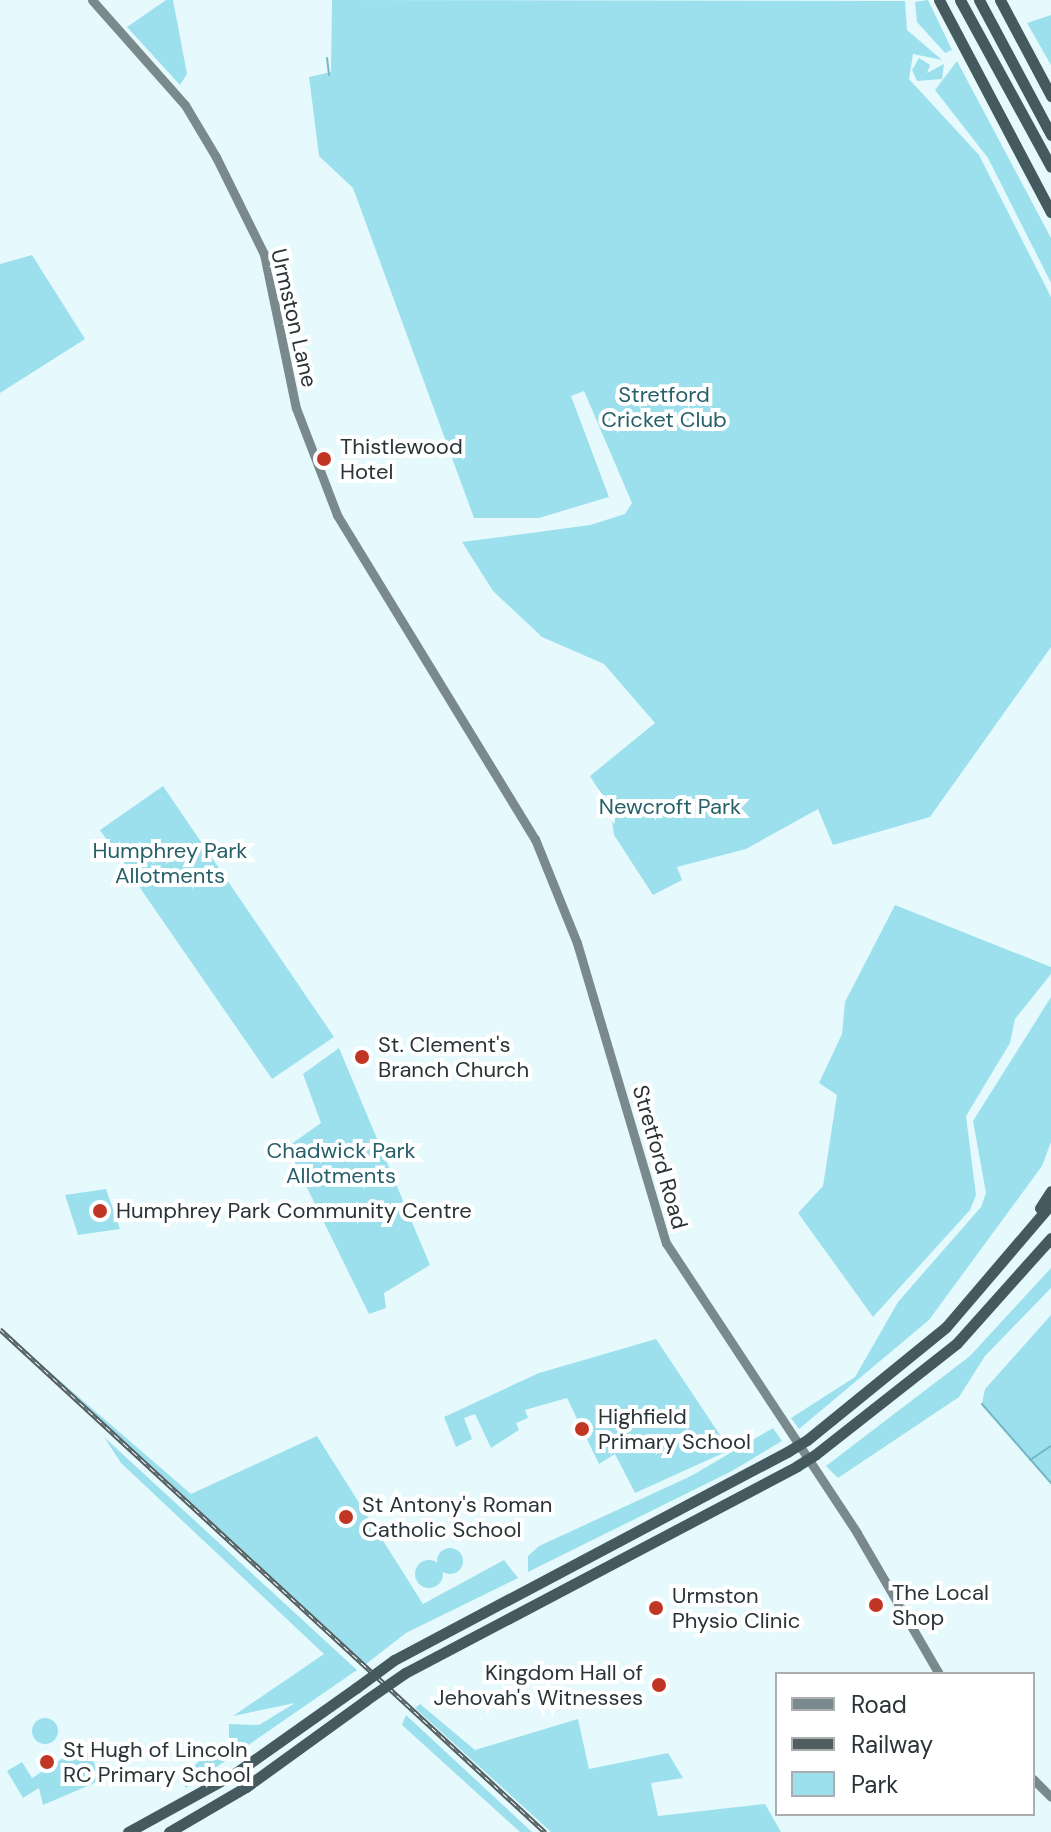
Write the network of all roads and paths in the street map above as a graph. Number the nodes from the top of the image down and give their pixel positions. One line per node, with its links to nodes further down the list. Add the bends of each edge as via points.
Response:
1 (92, 0): 12 (main road, Urmston Lane, via 196,120 252,227 271,278 307,444 342,525)
2 (939, 0): 8 (highway)
3 (960, 0): 9 (highway)
4 (979, 0): 7 (highway)
5 (1000, 0): 6 (highway)
6 (1051, 96)
7 (1051, 135)
8 (1020, 155): 10 (highway); 11 (highway)
9 (1051, 167)
10 (1051, 212)
11 (1051, 219)
12 (400, 625): 17 (main road, Stretford Road, via 501,774 547,866 666,1243 866,1547)
13 (1051, 1191): 16 (highway)
14 (1051, 1204): 16 (highway)
15 (1051, 1238): 21 (highway, bridge, via 946,1354 816,1454 405,1673 213,1808)
16 (979, 1293): 20 (highway, bridge, via 807,1440 394,1660 203,1793)
17 (938, 1672)
18 (1035, 1781): 19 (main road)
19 (1051, 1797)
20 (128, 1832)
21 (169, 1832)

